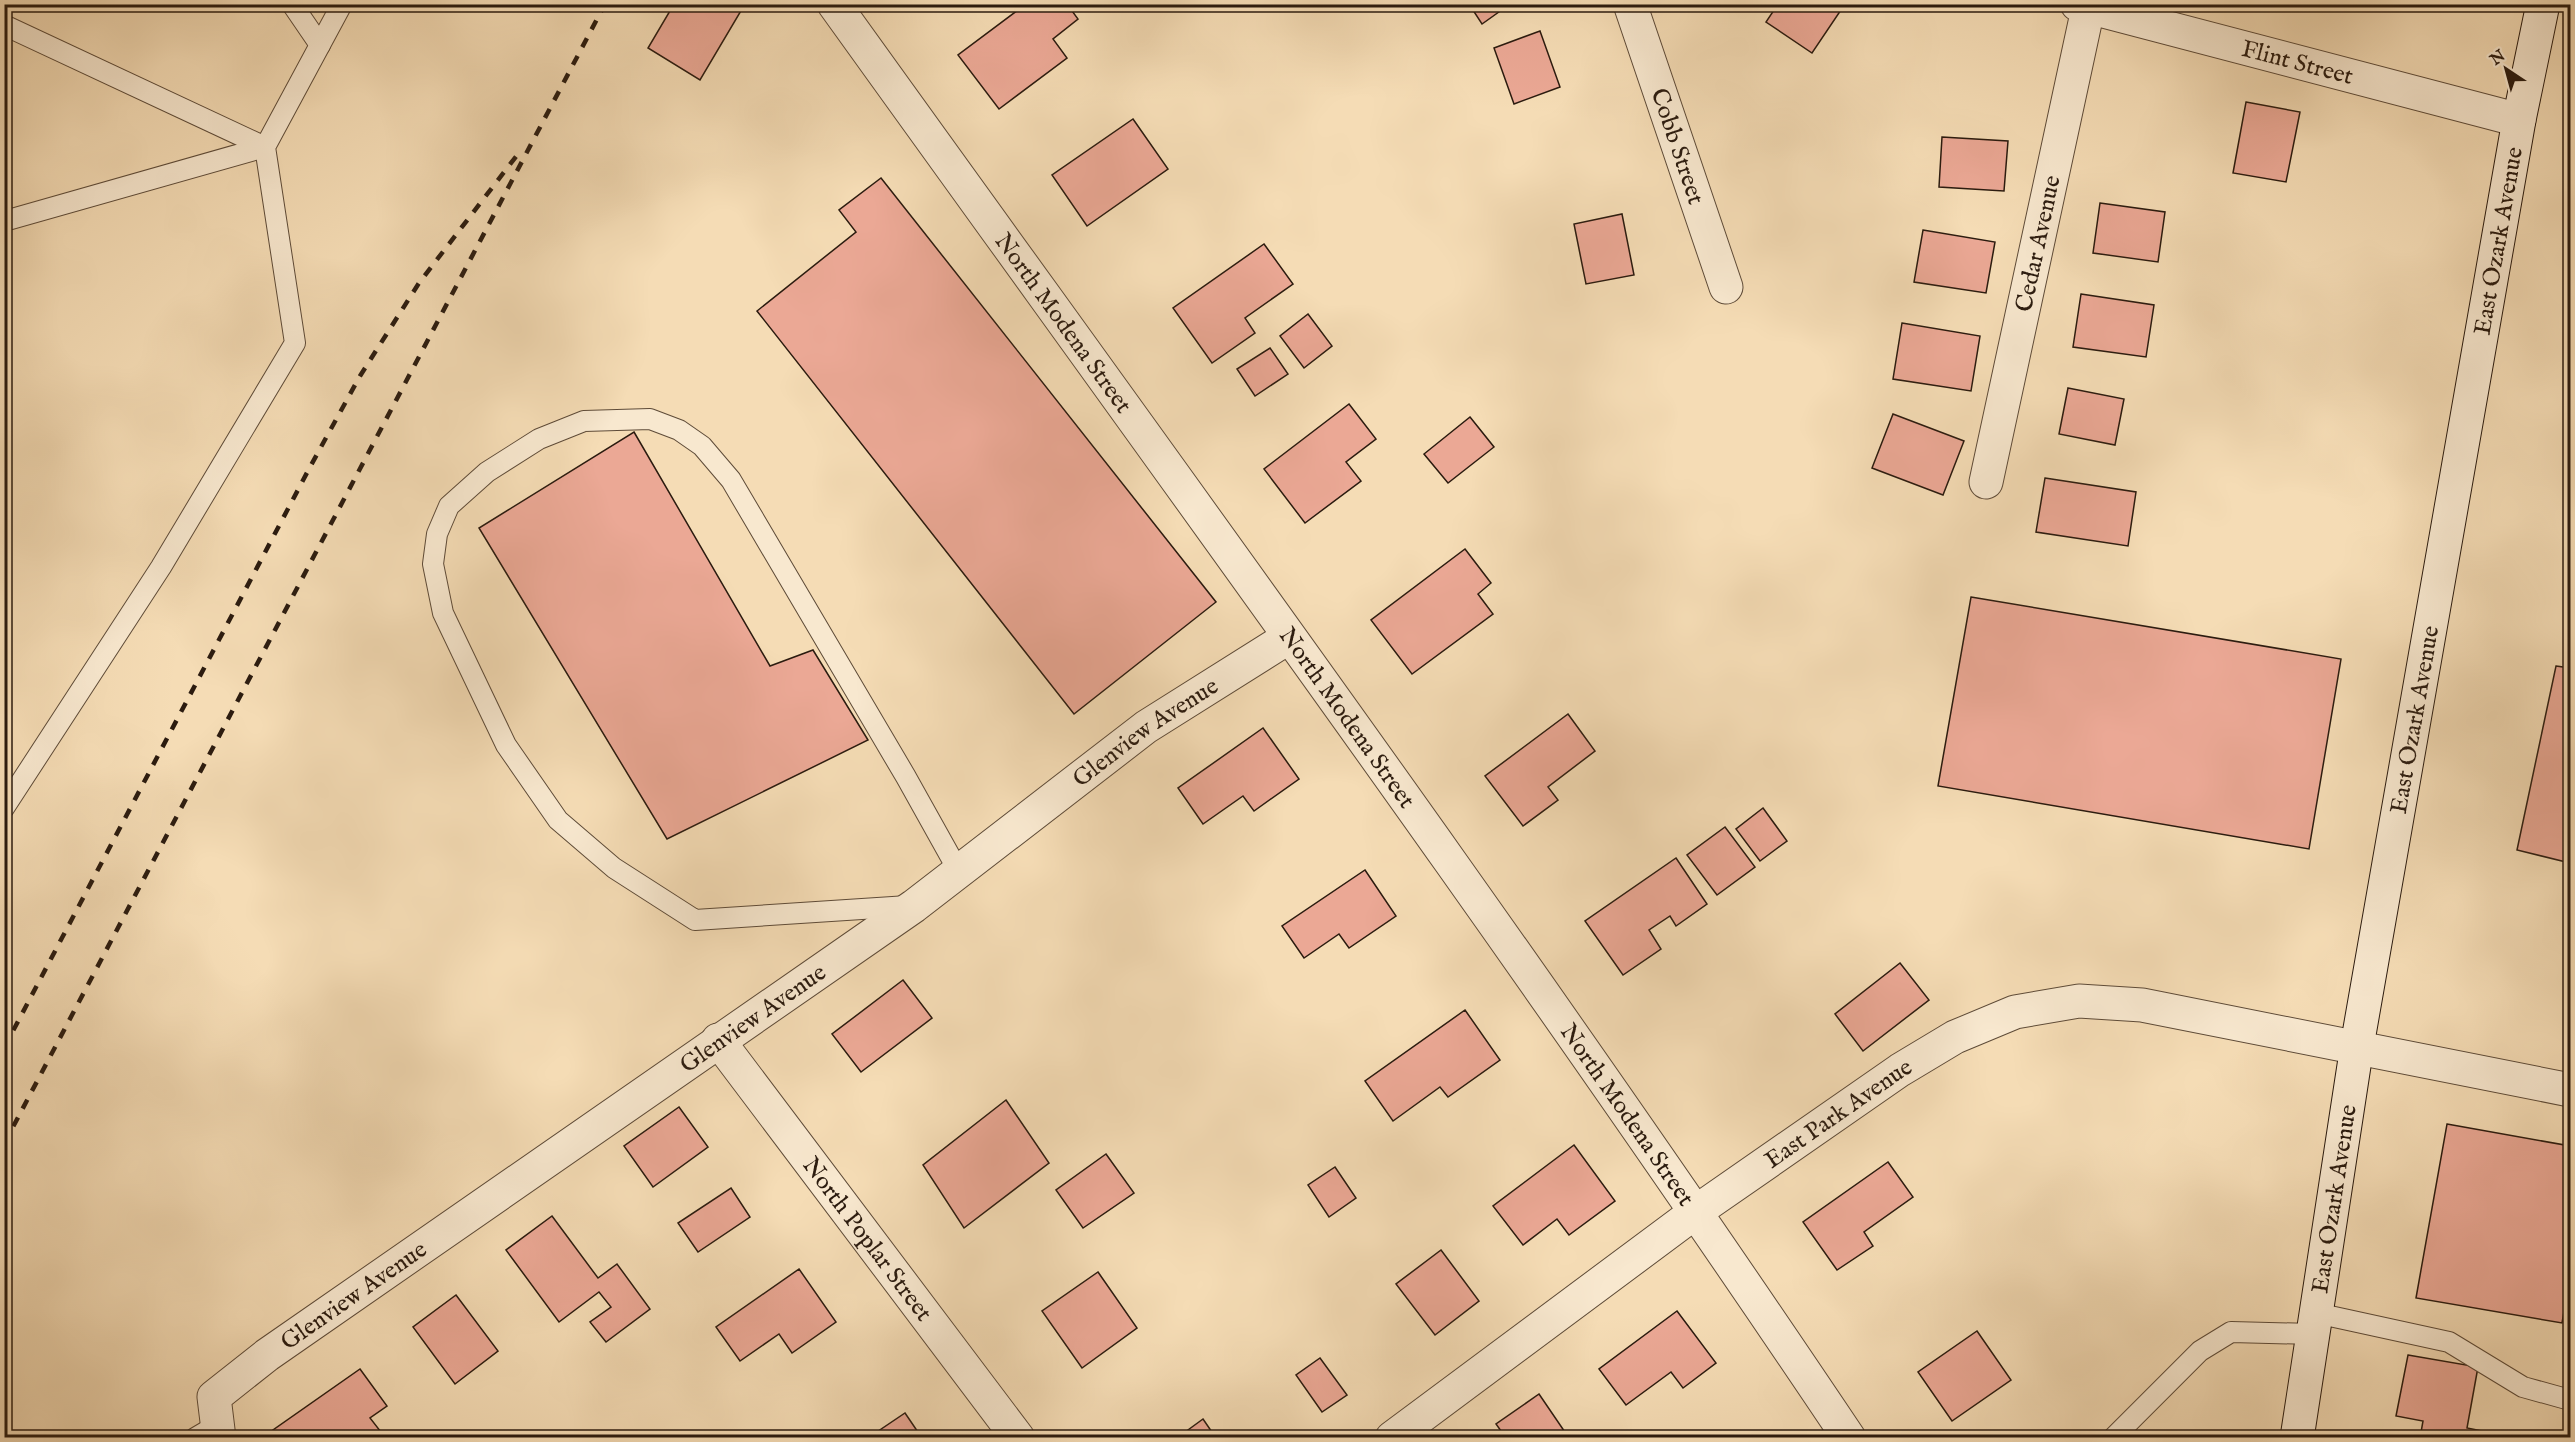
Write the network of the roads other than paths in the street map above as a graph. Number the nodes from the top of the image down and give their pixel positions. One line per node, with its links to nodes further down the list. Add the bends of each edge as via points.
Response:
1 (292, 4): 8 (lane)
2 (342, 4): 8 (lane)
3 (834, 4): 14 (street, North Modena Street)
4 (1630, 4): 12 (street, Cobb Street)
5 (2542, 4): 9 (street, East Ozark Avenue)
6 (2085, 6): 9 (street, Flint Street); 13 (street, Cedar Avenue)
7 (4, 25): 10 (lane)
8 (320, 45): 10 (lane)
9 (2519, 120): 19 (street, East Ozark Avenue)
10 (265, 147): 11 (lane); 15 (lane, via 295,343 161,567)
11 (4, 218)
12 (1726, 287)
13 (1986, 482)
14 (1289, 637): 16 (street, Glenview Avenue, via 1146,727); 21 (street, North Modena Street)
15 (4, 808)
16 (959, 872): 17 (street, Glenview Avenue); 17 (lane, via 731,480 702,446 687,435 650,419 584,421 530,445 487,472 449,506 437,534 433,564 442,614 506,745 558,820 614,868 695,920)
17 (914, 906): 18 (street, Glenview Avenue)
18 (718, 1040): 24 (street, Glenview Avenue, via 267,1355); 25 (street, North Poplar Street)
19 (2357, 1046): 20 (street, East Park Avenue); 21 (street, East Park Avenue, via 2142,1005 2079,1001 2015,1012 1955,1037 1900,1070); 22 (street, East Ozark Avenue)
20 (2571, 1090)
21 (1697, 1211): 26 (street, East Park Avenue); 27 (street, North Modena Street)
22 (2314, 1324): 23 (lane, via 2449,1342 2523,1387); 28 (lane, via 2231,1332 2200,1351); 29 (street, East Ozark Avenue)
23 (2571, 1400)
24 (211, 1424)
25 (1018, 1437)
26 (1392, 1437)
27 (1849, 1437)
28 (2113, 1437)
29 (2297, 1437)

